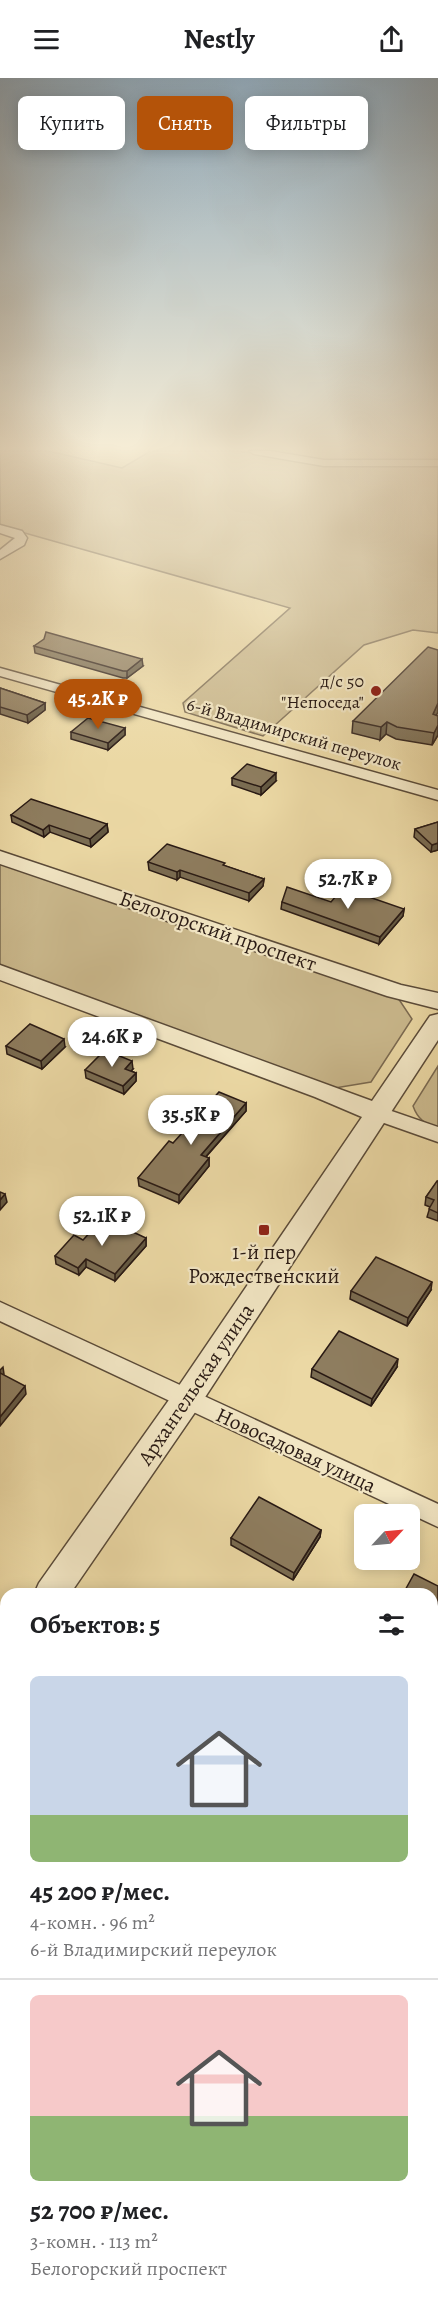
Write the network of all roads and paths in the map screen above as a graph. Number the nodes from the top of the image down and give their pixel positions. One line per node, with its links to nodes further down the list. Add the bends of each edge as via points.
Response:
1 (0, 672): 2 (street, 6-й Владимирский переулок)
2 (438, 795)
3 (0, 857): 5 (street, Белогорский проспект, via 395,991)
4 (0, 972): 7 (street)
5 (438, 1001)
6 (438, 1022): 7 (street, Архангельская улица)
7 (377, 1113): 8 (street); 10 (street, Архангельская улица)
8 (438, 1136)
9 (0, 1311): 10 (street, Новосадовая улица)
10 (187, 1399): 11 (street, Новосадовая улица); 12 (street, Архангельская улица)
11 (438, 1516)
12 (55, 1588)

